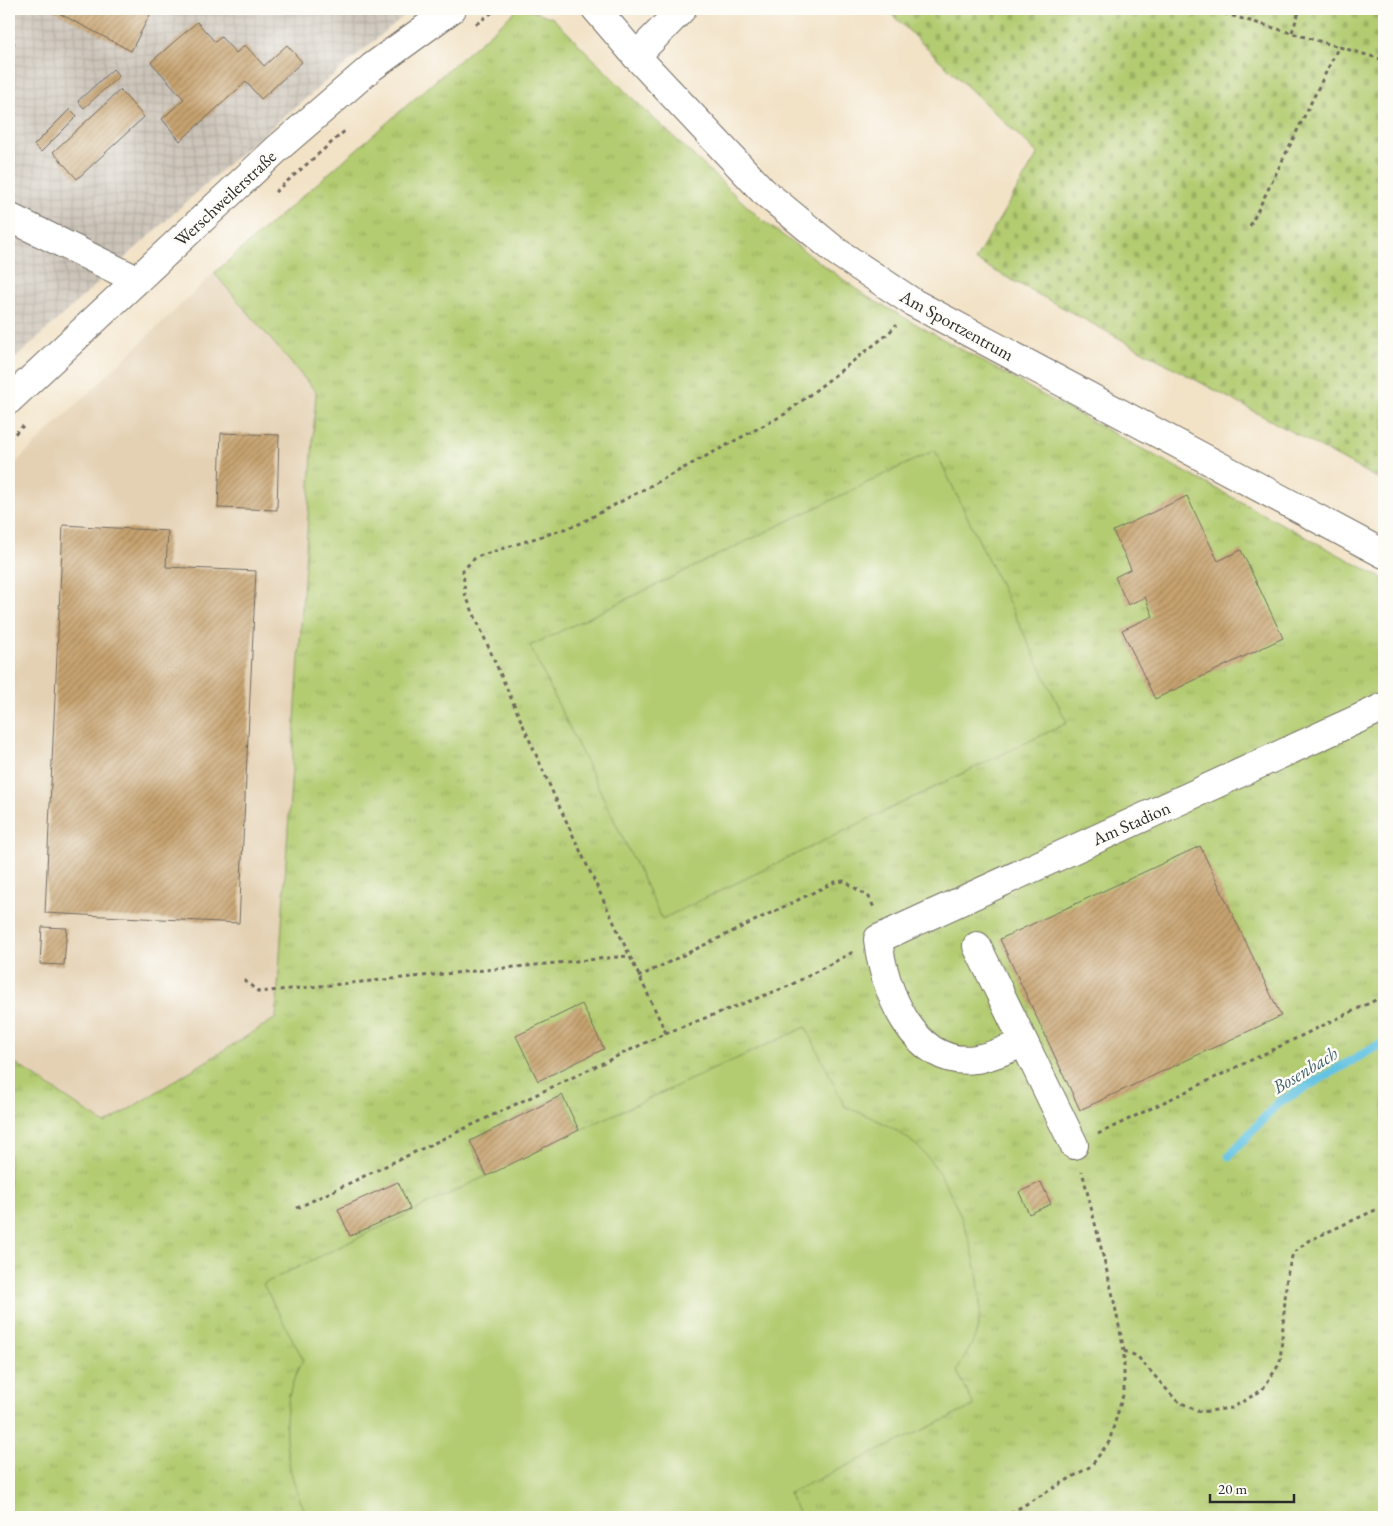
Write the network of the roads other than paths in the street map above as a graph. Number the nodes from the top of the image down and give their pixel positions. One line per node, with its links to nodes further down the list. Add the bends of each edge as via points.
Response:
1 (452, 9): 6 (street, Werschweilerstraße, via 372,67 278,148)
2 (596, 9): 4 (street, Am Sportzentrum)
3 (682, 9): 4 (street)
4 (636, 56): 8 (street, Am Sportzentrum, via 763,190 837,252 914,303)
5 (9, 218): 6 (street)
6 (137, 280): 7 (street, Werschweilerstraße)
7 (9, 400)
8 (1384, 554)
9 (1384, 708): 11 (street, Am Stadion, via 878,939 880,960 889,986 906,1024 924,1046 952,1059 976,1059)
10 (977, 946): 11 (street)
11 (1024, 1043): 12 (street)
12 (1074, 1145)

